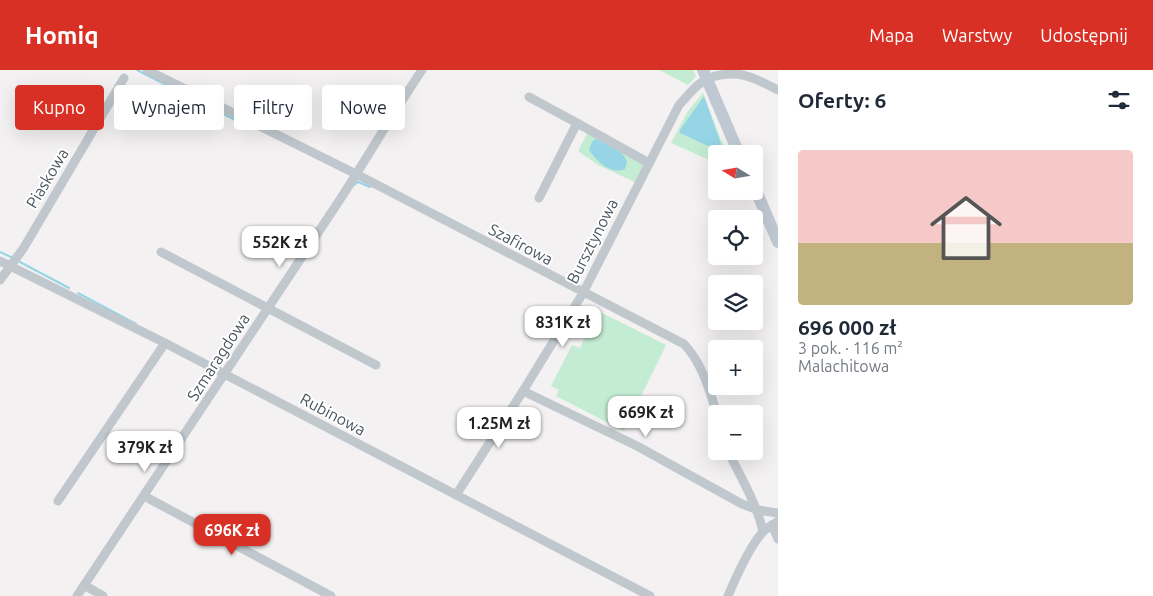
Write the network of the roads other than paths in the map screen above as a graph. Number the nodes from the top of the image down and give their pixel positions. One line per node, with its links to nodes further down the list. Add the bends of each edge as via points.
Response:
1 (147, 70): 10 (street)
2 (422, 70): 10 (street, Szmaragdowa)
3 (705, 74): 5 (street, via 739,73); 8 (main road); 9 (street, Bursztynowa, via 679,106)
4 (124, 78): 16 (street, Piaskowa)
5 (778, 90)
6 (529, 97): 7 (street)
7 (577, 122): 9 (street); 11 (street)
8 (735, 145)
9 (650, 163): 18 (street, Bursztynowa)
10 (356, 174): 18 (street, Szafirowa); 19 (street, Szmaragdowa)
11 (539, 198)
12 (760, 200): 13 (main road)
13 (778, 242)
14 (161, 252): 19 (street)
15 (0, 261): 16 (street, Rubinowa)
16 (10, 266): 17 (street, Piaskowa); 20 (street, Rubinowa)
17 (0, 280)
18 (583, 292): 23 (street, Bursztynowa); 24 (street, Szafirowa, via 684,344 700,366)
19 (268, 309): 21 (street, Szmaragdowa); 22 (street, Szmaragdowa)
20 (165, 343): 22 (street, Rubinowa); 28 (street)
21 (376, 365)
22 (225, 375): 26 (street, Rubinowa); 27 (street, Szmaragdowa)
23 (523, 391): 26 (street, Bursztynowa); 29 (street)
24 (714, 405)
25 (733, 460): 29 (street)
26 (456, 495): 38 (street, Rubinowa)
27 (144, 496): 34 (street, Szmaragdowa); 37 (street)
28 (58, 501)
29 (758, 510): 30 (street); 32 (street)
30 (778, 514)
31 (775, 523): 32 (street); 33 (street)
32 (764, 531): 39 (street, via 736,576)
33 (778, 539)
34 (84, 585): 35 (street, Szmaragdowa); 36 (street)
35 (76, 596)
36 (104, 596)
37 (331, 596)
38 (650, 596)
39 (728, 596)

